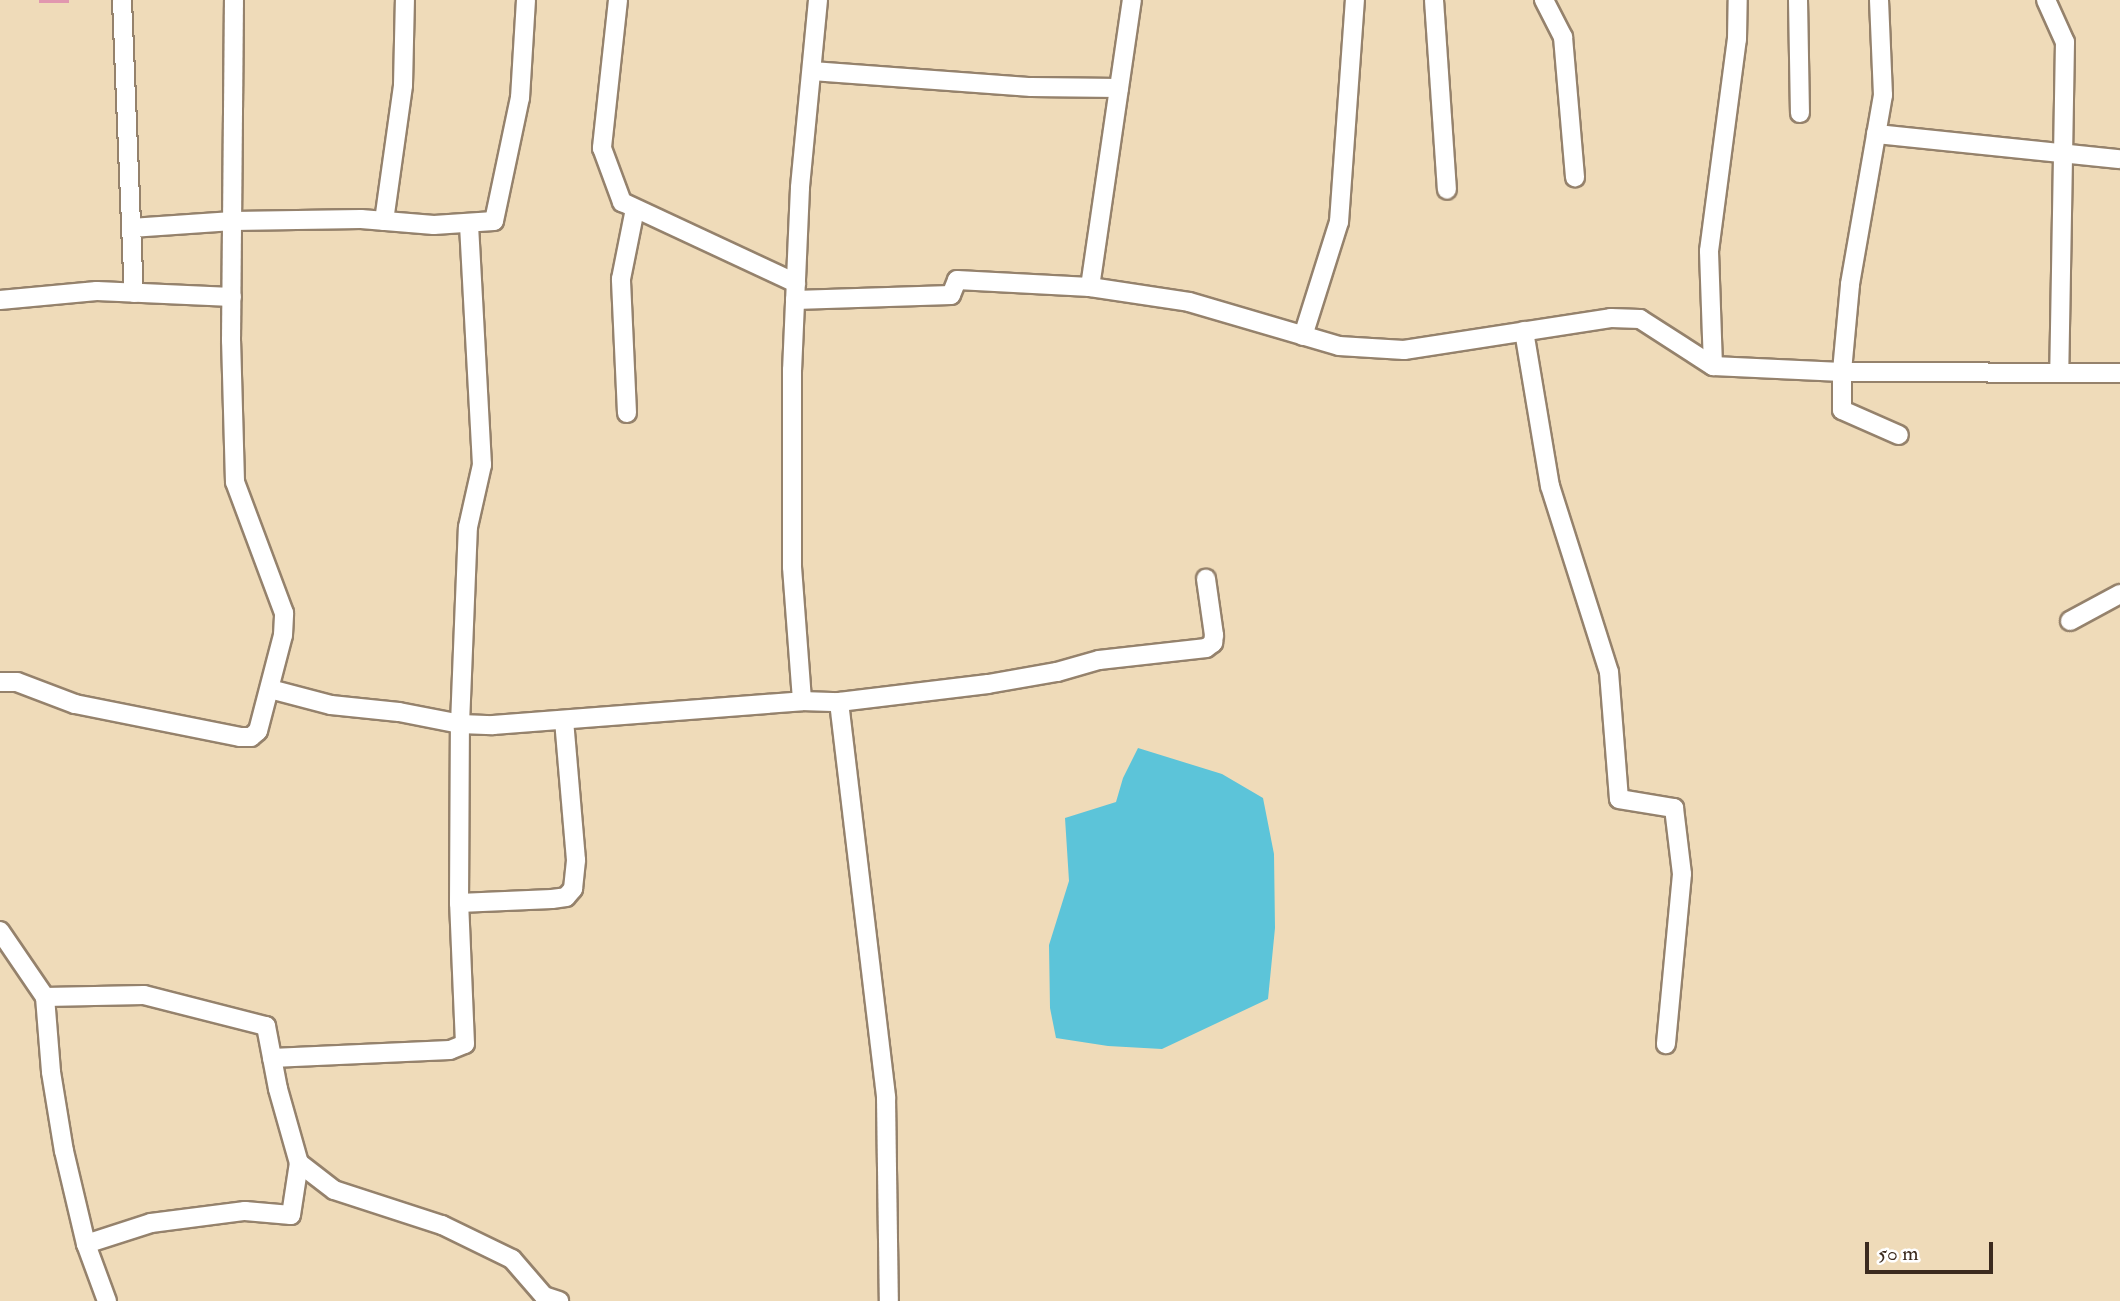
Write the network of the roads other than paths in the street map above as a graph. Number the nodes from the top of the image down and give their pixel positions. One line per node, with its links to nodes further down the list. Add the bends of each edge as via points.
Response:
1 (122, 0): 27 (street)
2 (234, 0): 24 (street)
3 (405, 0): 25 (street, via 402,85)
4 (526, 0): 26 (street, via 520,99 494,220)
5 (618, 0): 23 (street, via 602,148 622,202)
6 (818, 0): 15 (street)
7 (1132, 0): 16 (street)
8 (1355, 0): 34 (street, via 1339,222)
9 (1433, 0): 22 (street)
10 (1544, 0): 21 (street, via 1563,37)
11 (1738, 0): 35 (street, via 1709,251)
12 (1798, 0): 17 (street)
13 (1879, 0): 18 (street, via 1884,95)
14 (2046, 0): 19 (street, via 2065,42)
15 (811, 71): 16 (street, via 1031,87); 29 (street)
16 (1119, 88): 28 (street)
17 (1800, 113)
18 (1876, 134): 19 (street); 36 (street, via 1850,285)
19 (2063, 155): 20 (street); 37 (street)
20 (2120, 159)
21 (1575, 177)
22 (1447, 190)
23 (635, 209): 29 (street); 39 (street, via 621,279)
24 (233, 221): 25 (street); 27 (street); 31 (street)
25 (384, 221): 26 (street)
26 (469, 223): 49 (street, via 482,465 468,527)
27 (131, 228): 30 (street)
28 (1090, 287): 29 (street, via 957,280 951,295); 34 (street, via 1189,302)
29 (796, 291): 46 (street, via 792,567)
30 (134, 293): 31 (street); 32 (street, via 97,291)
31 (232, 297): 45 (street, via 235,482 284,613)
32 (0, 300)
33 (1524, 331): 34 (street, via 1404,350 1339,346); 35 (street, via 1611,318 1640,319); 55 (street, via 1550,486 1609,672 1619,799 1674,808 1682,874)
34 (1303, 336)
35 (1713, 366): 36 (street)
36 (1842, 372): 37 (street); 40 (street, via 1842,410)
37 (2059, 372): 38 (street)
38 (2120, 373)
39 (627, 413)
40 (1899, 435)
41 (1206, 579): 47 (street, via 1214,635 1206,648 1099,660 988,684)
42 (2120, 594): 43 (street)
43 (2070, 621)
44 (0, 682): 45 (street, via 17,682 75,704 240,737 258,731)
45 (270, 690): 49 (street, via 331,705)
46 (802, 701): 47 (street); 48 (street)
47 (839, 702): 61 (street, via 886,1097)
48 (564, 721): 49 (street); 50 (street, via 576,860 573,889 566,897 552,900)
49 (460, 724): 50 (street)
50 (459, 902): 56 (street, via 465,1044 450,1050)
51 (0, 931): 52 (street)
52 (19, 958): 53 (street); 54 (street)
53 (0, 962)
54 (45, 997): 56 (street, via 144,995 218,1013 265,1026); 58 (street, via 57,1111)
55 (1666, 1044)
56 (272, 1058): 57 (street)
57 (299, 1163): 58 (street, via 291,1215 245,1211 151,1223); 60 (street, via 334,1190 442,1225 512,1259 544,1296)
58 (86, 1244): 59 (street)
59 (107, 1301)
60 (559, 1301)
61 (889, 1301)

